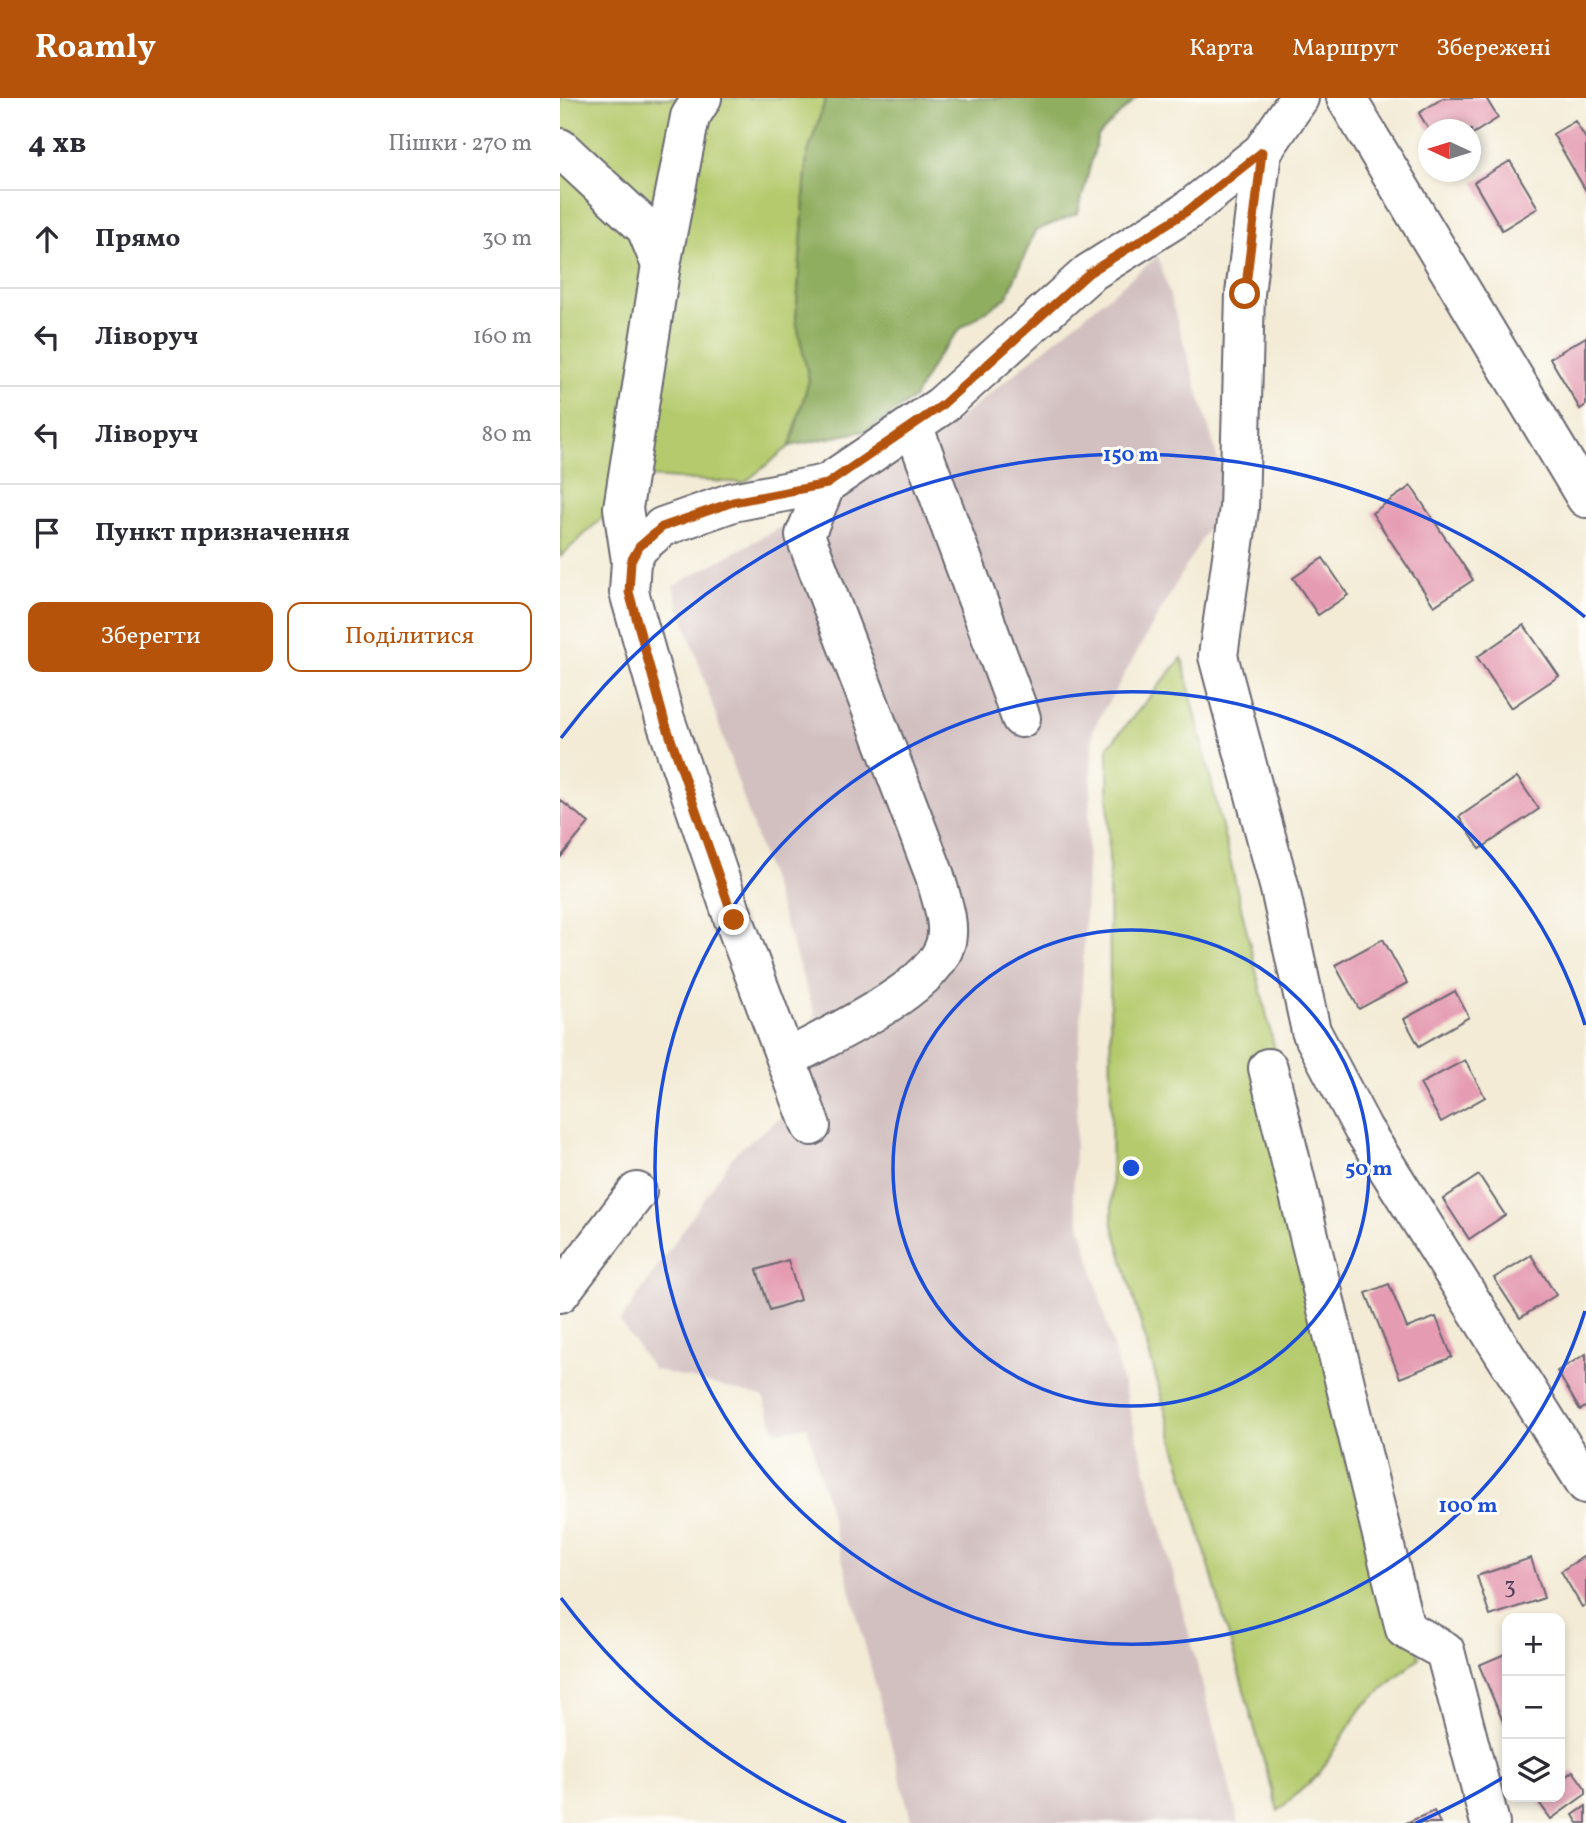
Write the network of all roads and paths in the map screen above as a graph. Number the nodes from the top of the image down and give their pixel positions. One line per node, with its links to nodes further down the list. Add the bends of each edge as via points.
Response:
1 (702, 98): 6 (street, via 690,117)
2 (1299, 98): 5 (street)
3 (1346, 98): 9 (street)
4 (560, 148): 6 (street, via 646,229)
5 (1262, 152): 7 (street, via 1186,212 1089,273 941,406); 17 (street, via 1245,294 1239,508 1218,656 1280,890 1311,1031 1363,1129)
6 (661, 265): 10 (street, via 623,508)
7 (913, 425): 8 (street); 11 (street)
8 (827, 484): 10 (street, via 733,502 662,527 639,547); 12 (street, via 805,535 935,876 946,919 946,943 936,964 882,1007)
9 (1586, 498)
10 (631, 561): 12 (street, via 629,592 664,719)
11 (1021, 718)
12 (787, 1059): 14 (street)
13 (1268, 1068): 18 (street, via 1405,1629 1445,1651)
14 (811, 1126)
15 (637, 1192): 16 (street)
16 (560, 1293)
17 (1586, 1484)
18 (1490, 1823)

